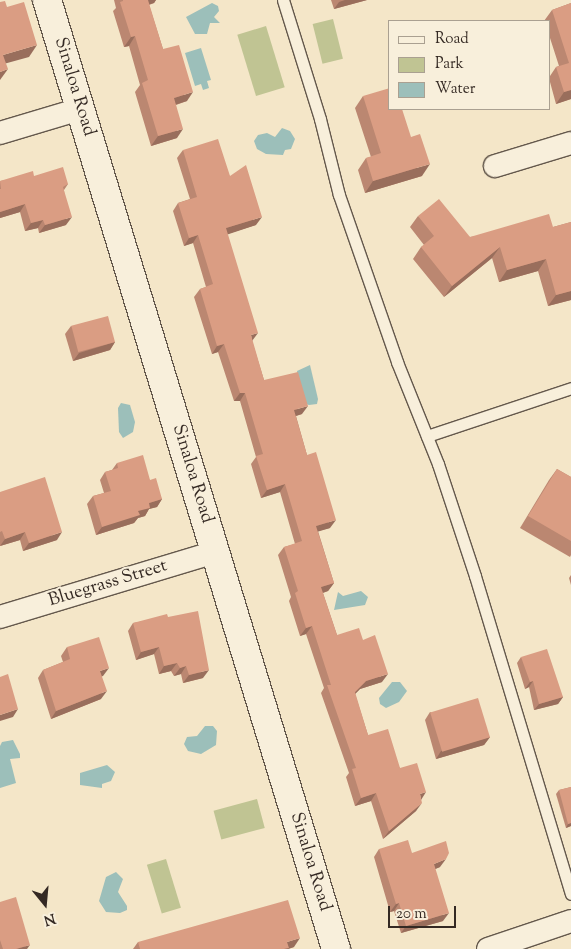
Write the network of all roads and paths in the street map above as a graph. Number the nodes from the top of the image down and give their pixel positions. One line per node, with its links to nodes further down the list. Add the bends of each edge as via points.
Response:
1 (47, 0): 3 (street, Sinaloa Road)
2 (283, 0): 8 (lane, via 320,119 339,195)
3 (80, 109): 4 (street); 9 (street, Sinaloa Road)
4 (0, 133)
5 (571, 143): 6 (street)
6 (495, 166)
7 (571, 388): 8 (lane)
8 (427, 436): 11 (lane, via 475,576)
9 (215, 552): 10 (street, Bluegrass Street); 13 (street, Sinaloa Road)
10 (0, 616)
11 (571, 894)
12 (571, 921): 14 (street)
13 (336, 949)
14 (488, 949)

